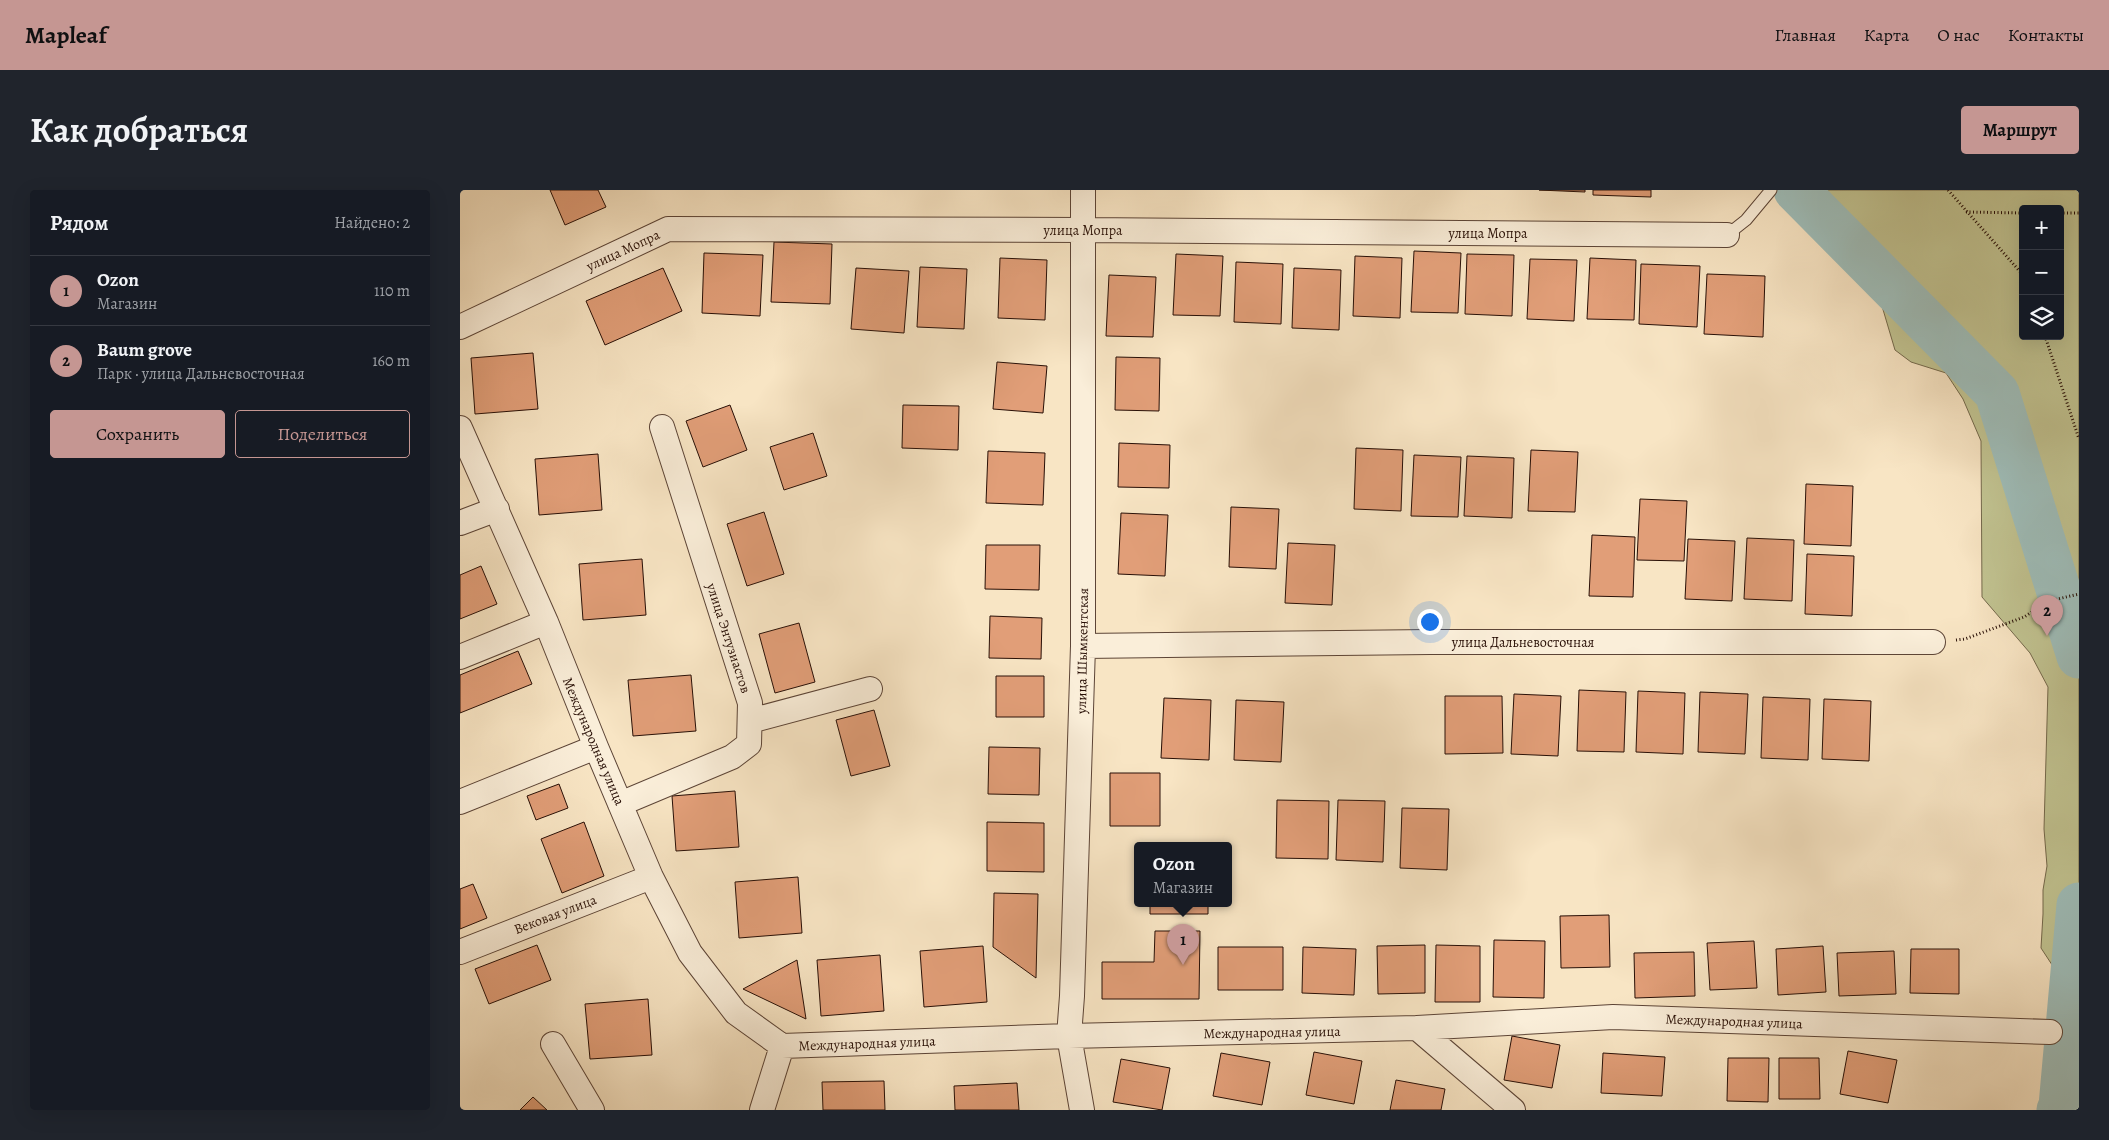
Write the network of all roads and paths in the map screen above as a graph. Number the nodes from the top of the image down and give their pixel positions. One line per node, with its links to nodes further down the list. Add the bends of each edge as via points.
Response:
1 (1083, 190): 8 (street, улица Шымкентская)
2 (1771, 190): 9 (lane, via 1746,220)
3 (1948, 190): 4 (path)
4 (1966, 212): 5 (path); 10 (path)
5 (2019, 212)
6 (2064, 213): 7 (path)
7 (2079, 213)
8 (1084, 230): 9 (street, улица Мопра); 11 (street, улица Мопра, via 668,229); 21 (street, улица Шымкентская)
9 (1727, 235)
10 (2019, 271)
11 (460, 326)
12 (2045, 340): 15 (path)
13 (662, 427): 24 (street, улица Энтузиастов, via 750,703)
14 (460, 428): 16 (street, Международная улица)
15 (2079, 439)
16 (497, 509): 17 (street); 19 (street, Международная улица)
17 (460, 524)
18 (2079, 594): 20 (path, via 2049,601 2024,617 1965,639)
19 (546, 622): 22 (street); 25 (street, Международная улица)
20 (1933, 642): 21 (street, улица Дальневосточная)
21 (1083, 646): 32 (street, улица Шымкентская)
22 (460, 657)
23 (870, 689): 24 (street)
24 (750, 721): 27 (street, улица Энтузиастов, via 749,744 732,757)
25 (596, 747): 26 (street); 27 (street, Международная улица)
26 (460, 802)
27 (620, 804): 28 (street, Международная улица)
28 (651, 877): 29 (street, Вековая улица); 34 (street, Международная улица, via 690,953 736,1013)
29 (460, 952)
30 (1417, 1028): 31 (street, Международная улица, via 1613,1017); 32 (street, Международная улица); 38 (street)
31 (2050, 1032)
32 (1069, 1036): 34 (street, Международная улица); 37 (street, улица Шымкентская)
33 (552, 1044): 35 (street)
34 (782, 1046): 36 (street)
35 (592, 1110)
36 (762, 1110)
37 (1082, 1110)
38 (1513, 1110)

